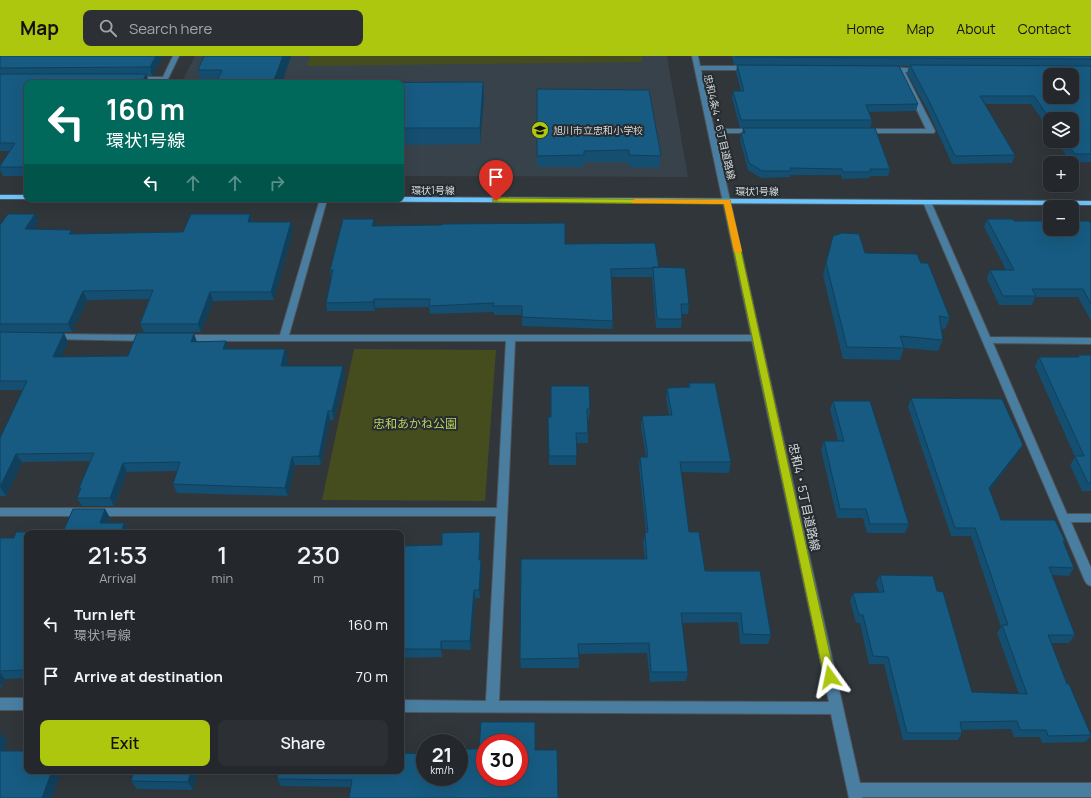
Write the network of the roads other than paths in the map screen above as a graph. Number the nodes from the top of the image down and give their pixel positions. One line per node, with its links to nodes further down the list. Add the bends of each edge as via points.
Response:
1 (176, 56): 10 (street)
2 (695, 56): 3 (street, 忠和4条4・6丁目道路線)
3 (697, 68): 4 (street); 11 (street, 忠和4条4・6丁目道路線)
4 (760, 68)
5 (878, 69): 6 (street)
6 (901, 70): 7 (street); 13 (street, via 931,131)
7 (925, 70)
8 (126, 79): 9 (street)
9 (145, 80)
10 (164, 80)
11 (711, 131): 12 (street); 18 (street, 忠和4条4・6丁目道路線)
12 (766, 131)
13 (852, 131)
14 (0, 197): 15 (main road)
15 (24, 197)
16 (404, 200): 18 (main road, 環状1号線)
17 (322, 202): 24 (street)
18 (727, 202): 19 (main road, 環状1号線); 26 (street, 忠和4・5丁目道路線)
19 (927, 202): 20 (main road, 環状1号線); 27 (street)
20 (1091, 202)
21 (47, 337): 22 (street)
22 (158, 338)
23 (174, 338): 24 (street)
24 (284, 338): 25 (street)
25 (511, 338): 26 (street); 30 (street)
26 (756, 338): 38 (street, 忠和4・5丁目道路線)
27 (987, 340): 28 (street); 31 (street)
28 (1091, 341)
29 (0, 512): 30 (street)
30 (501, 512): 37 (street)
31 (1064, 518): 32 (street); 33 (street)
32 (1091, 518)
33 (1091, 581)
34 (0, 704): 35 (street)
35 (24, 704)
36 (404, 706): 37 (street)
37 (492, 706): 38 (street)
38 (836, 708): 40 (street, 忠和4・5丁目道路線)
39 (1091, 790): 40 (street)
40 (855, 794)

